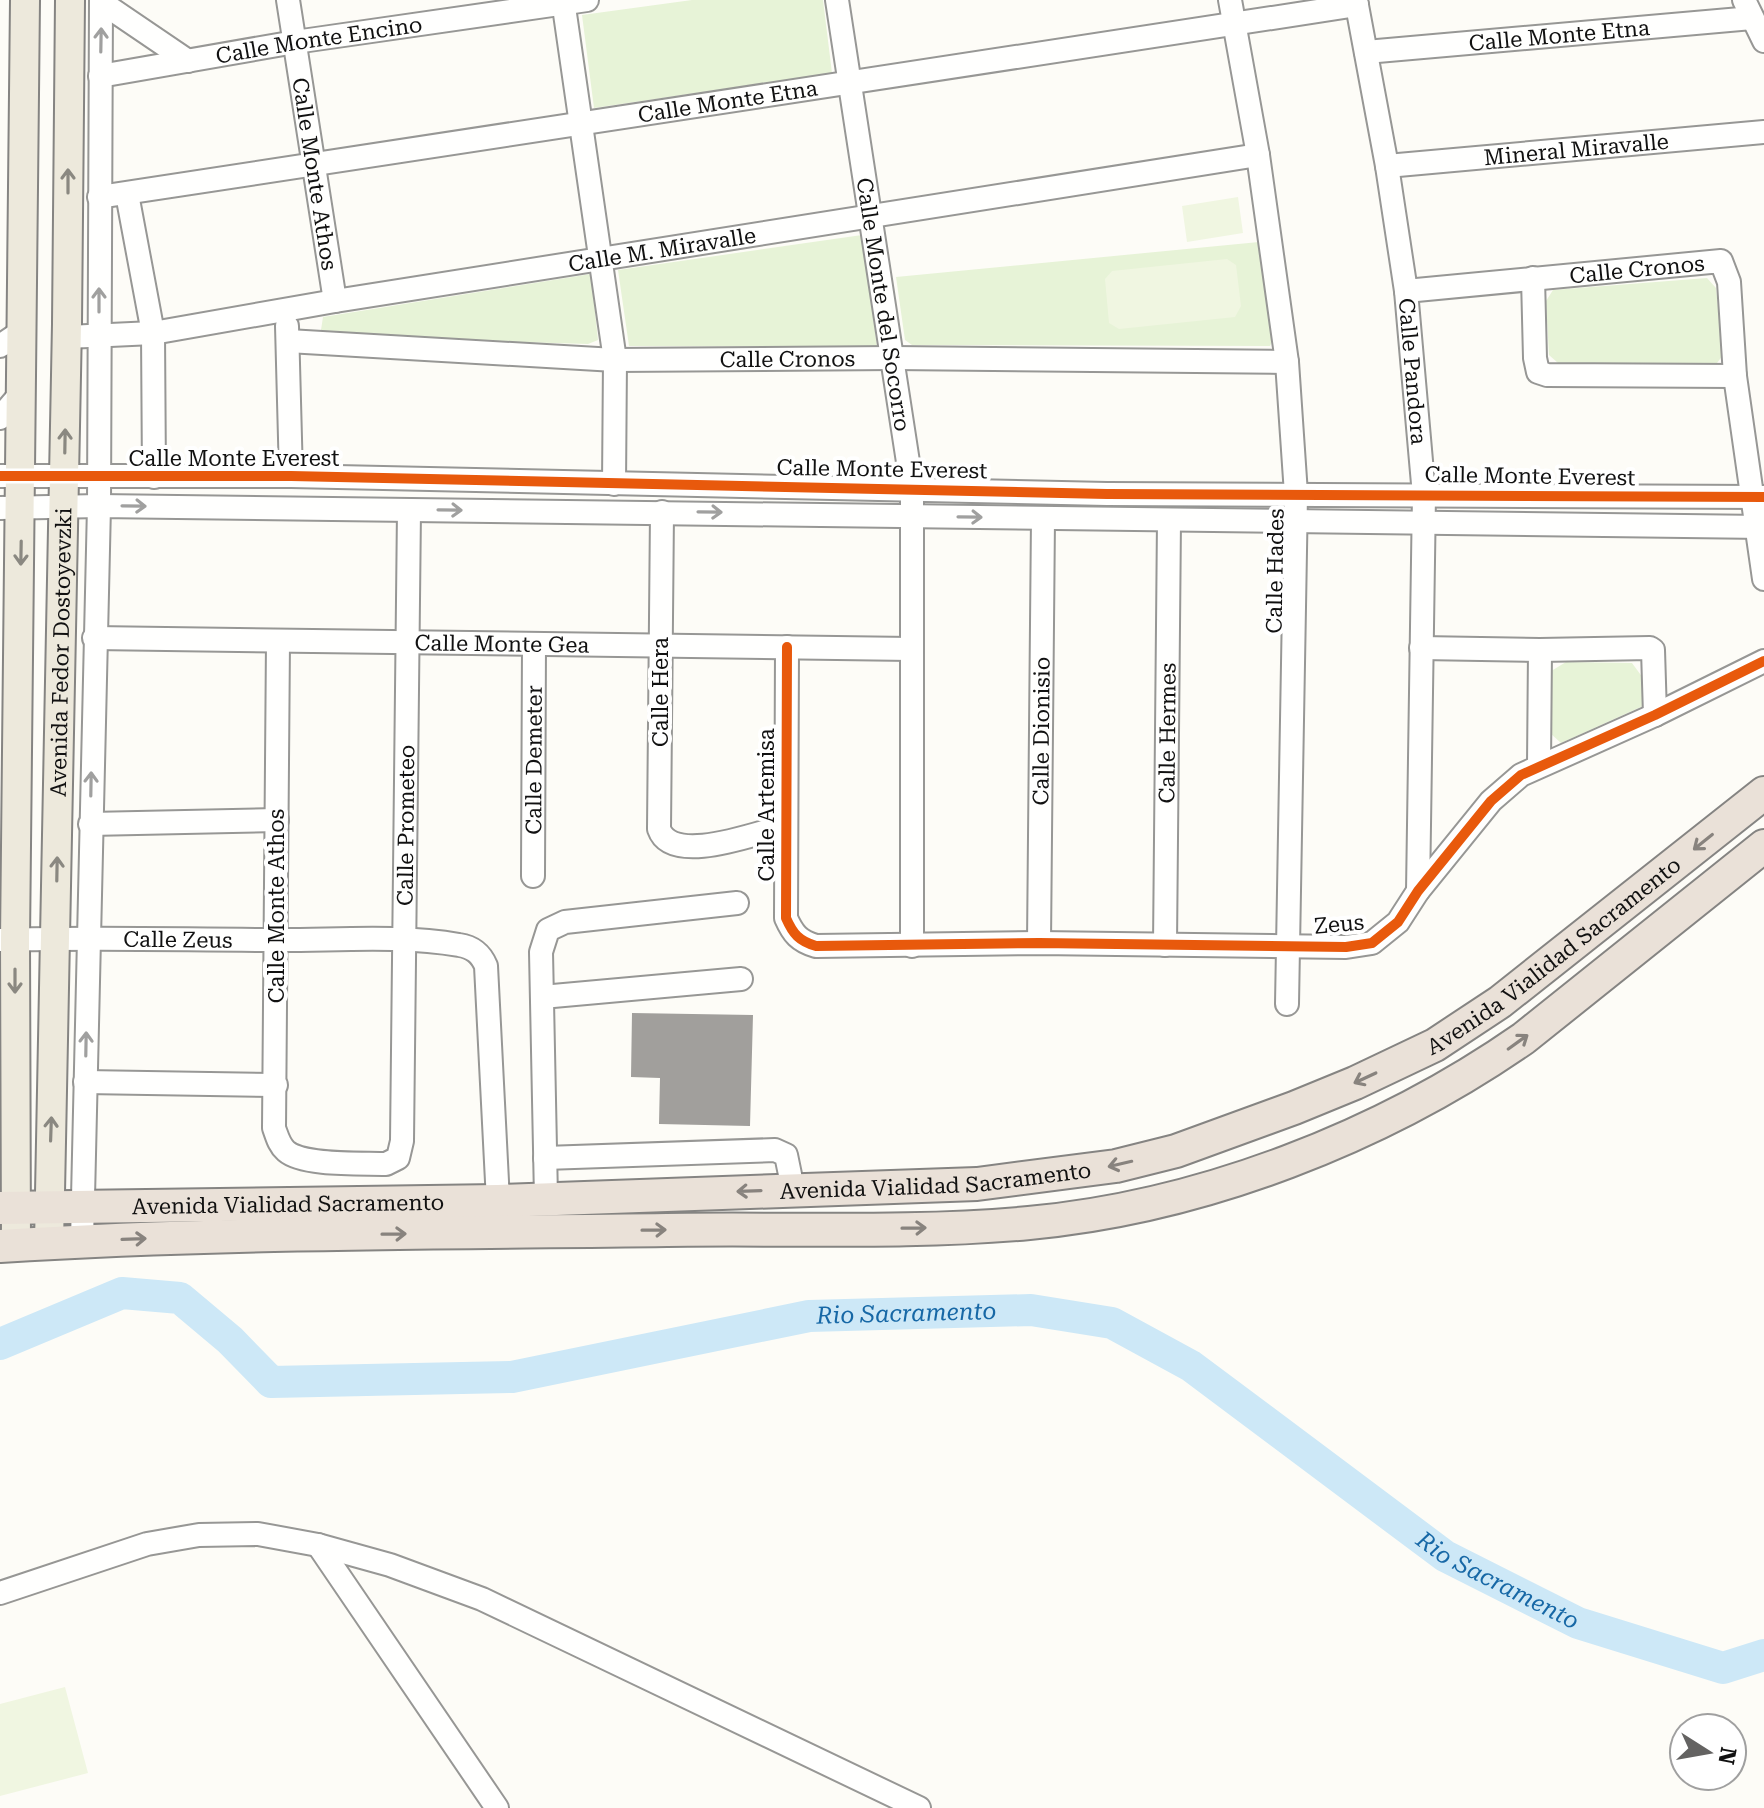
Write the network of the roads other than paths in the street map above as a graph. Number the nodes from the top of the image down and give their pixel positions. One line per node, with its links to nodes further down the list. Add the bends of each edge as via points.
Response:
1 (25, 0): 26 (main road)
2 (70, 0): 33 (main road, Avenida Fedor Dostoyevzki, one-way to 2)
3 (288, 0): 13 (street, Calle Monte Athos)
4 (587, 0): 8 (street, Calle Monte Encino)
5 (837, 0): 17 (street, Calle Monte del Socorro)
6 (1230, 0): 11 (street, Calle Hades)
7 (101, 1): 15 (street); 16 (street, Avenida Fedor Dostoyevzki, one-way to 7)
8 (563, 2): 13 (street, Calle Monte Encino); 18 (street)
9 (1356, 2): 11 (street, Calle Monte Etna); 14 (street, Calle Pandora)
10 (1748, 9): 12 (street); 14 (street, Calle Monte Etna)
11 (1234, 23): 17 (street, Calle Monte Etna); 20 (street, Calle Hades)
12 (1764, 41)
13 (295, 42): 15 (street, Calle Monte Encino); 21 (street, Calle Monte Athos)
14 (1366, 52): 22 (street, Calle Pandora)
15 (188, 61): 16 (street, Calle Monte Encino)
16 (100, 76): 24 (street, Avenida Fedor Dostoyevzki)
17 (850, 82): 18 (street, Calle Monte Etna); 25 (street, Calle Monte del Socorro)
18 (579, 123): 21 (street, Calle Monte Etna); 27 (street)
19 (1764, 132): 22 (street, Mineral Miravalle)
20 (1258, 155): 25 (street, Calle M. Miravalle); 39 (street, Calle Hades)
21 (314, 165): 23 (street, Calle Monte Etna); 30 (street, Calle Monte Athos)
22 (1387, 166): 29 (street, Calle Pandora)
23 (127, 194): 24 (street, Calle Monte Etna); 32 (street)
24 (99, 197): 34 (street, Avenida Fedor Dostoyevzki, one-way to 24)
25 (873, 216): 27 (street, Calle M. Miravalle); 37 (street, Calle Monte del Socorro)
26 (24, 258): 33 (main road, via 37,331); 35 (main road)
27 (600, 259): 30 (street, Calle M. Miravalle); 38 (street)
28 (1533, 278): 29 (street, Calle Cronos); 40 (street, via 1538,372); 40 (street, Calle Cronos, via 1721,261 1729,282)
29 (1406, 291): 53 (street, Calle Pandora)
30 (335, 301): 31 (street, Calle M. Miravalle)
31 (287, 309): 32 (street, Calle M. Miravalle); 36 (street)
32 (153, 333): 34 (street, Calle M. Miravalle); 48 (street)
33 (67, 337): 34 (street, Calle M. Miravalle); 42 (main road, Avenida Fedor Dostoyevzki)
34 (99, 337): 43 (street, Avenida Fedor Dostoyevzki)
35 (11, 338): 41 (main road)
36 (288, 341): 38 (street, Calle Cronos); 47 (street)
37 (894, 358): 38 (street, Calle Cronos); 39 (street, Calle Cronos); 51 (street, Calle Monte del Socorro)
38 (615, 360): 50 (street)
39 (1287, 362): 52 (street, Calle Hades)
40 (1735, 376): 54 (street, Calle Cronos)
41 (22, 392): 44 (street); 45 (main road)
42 (66, 404): 43 (street); 46 (main road, Avenida Fedor Dostoyevzki, one-way to 42)
43 (98, 404): 49 (street, Avenida Fedor Dostoyevzki)
44 (0, 418)
45 (10, 475): 46 (street, Calle Monte Everest); 57 (main road)
46 (64, 476): 49 (street, Calle Monte Everest); 56 (main road, Avenida Fedor Dostoyevzki)
47 (291, 476): 48 (street, Calle Monte Everest); 50 (street, Calle Monte Everest)
48 (154, 477): 49 (street, Calle Monte Everest)
49 (98, 478): 55 (street, Avenida Fedor Dostoyevzki)
50 (614, 484): 51 (street, Calle Monte Everest)
51 (912, 488): 52 (street, Calle Monte Everest); 60 (street, Calle Monte del Socorro)
52 (1296, 494): 53 (street, Calle Monte Everest); 63 (street, Calle Hades)
53 (1424, 495): 54 (street, Calle Monte Everest); 64 (street, Calle Pandora)
54 (1758, 497): 65 (street, Calle Cronos)
55 (99, 506): 56 (street, Calle Monte Everest); 58 (street, Calle Monte Everest, one-way to 58); 67 (street, Avenida Fedor Dostoyevzki)
56 (63, 507): 57 (street, Calle Monte Everest); 88 (main road, Avenida Fedor Dostoyevzki, one-way to 56)
57 (11, 508): 89 (main road, one-way to 89)
58 (409, 510): 59 (street, Calle Monte Everest, one-way to 59); 69 (street, Calle Prometeo)
59 (662, 512): 60 (street, Calle Monte Everest, one-way to 60); 71 (street, Calle Hera)
60 (914, 515): 61 (street, Calle Monte Everest, one-way to 61); 74 (street, Calle Monte del Socorro)
61 (1043, 518): 62 (street, Calle Monte Everest); 92 (street, Calle Dionisio)
62 (1169, 520): 63 (street, Calle Monte Everest); 93 (street, Calle Hermes)
63 (1295, 520): 64 (street, Calle Monte Everest); 96 (street, Calle Hades)
64 (1424, 522): 65 (street, Calle Monte Everest); 73 (street, Calle Pandora)
65 (1760, 527): 66 (street, Calle Cronos)
66 (1764, 579)
67 (94, 638): 68 (street, Calle Monte Gea); 81 (street, Avenida Fedor Dostoyevzki, one-way to 67)
68 (278, 641): 69 (street, Calle Monte Gea); 80 (street, Calle Monte Athos)
69 (408, 642): 70 (street, Calle Monte Gea); 91 (street, Calle Prometeo)
70 (534, 644): 71 (street, Calle Monte Gea); 84 (street, Calle Demeter)
71 (660, 645): 72 (street, Calle Monte Gea); 82 (street, Calle Hera, via 661,835 673,845 695,848)
72 (787, 647): 74 (street, Calle Monte Gea); 82 (street, Calle Artemisa)
73 (1421, 648): 75 (street); 85 (street, Calle Pandora)
74 (911, 649): 95 (street, Calle Monte del Socorro)
75 (1540, 650): 77 (street, via 1652,648); 78 (street)
76 (1764, 661): 77 (street, Zeus)
77 (1655, 715): 78 (street, Zeus)
78 (1539, 765): 85 (street, Zeus, via 1491,801)
79 (1764, 793): 104 (highway, Avenida Vialidad Sacramento, one-way to 104, via 1467,1026 1330,1093 1176,1151 1078,1173 977,1184)
80 (277, 820): 81 (street); 90 (street, Calle Monte Athos)
81 (90, 824): 87 (street, Avenida Fedor Dostoyevzki)
82 (785, 826): 94 (street, Calle Artemisa, via 786,918 792,933)
83 (1764, 846): 110 (highway, Avenida Vialidad Sacramento, one-way to 83, via 921,1228 1068,1218 1190,1192 1351,1136 1453,1084 1576,998)
84 (533, 876)
85 (1418, 891): 96 (street, Zeus, via 1398,922 1372,943)
86 (737, 903): 98 (street, via 554,926 541,952)
87 (88, 938): 88 (street, Calle Zeus); 90 (street, Calle Zeus); 100 (street, Avenida Fedor Dostoyevzki, one-way to 87)
88 (56, 939): 89 (street, Calle Zeus); 108 (main road, Avenida Fedor Dostoyevzki, one-way to 88)
89 (8, 940): 109 (main road, one-way to 109)
90 (275, 940): 91 (street, Calle Zeus); 101 (street, Calle Monte Athos)
91 (406, 940): 103 (street, Calle Prometeo, via 398,1158 386,1164); 106 (street, Calle Zeus, via 474,949 486,966)
92 (1039, 943): 93 (street, Zeus); 95 (street, Zeus)
93 (1165, 945): 96 (street, Zeus)
94 (816, 946): 95 (street, Zeus)
95 (912, 946)
96 (1287, 947): 99 (street, Calle Hades)
97 (741, 979): 98 (street)
98 (542, 997): 102 (street)
99 (1287, 1004)
100 (85, 1082): 101 (street); 107 (street, Avenida Fedor Dostoyevzki)
101 (276, 1085): 103 (street, Calle Monte Athos, via 274,1128 287,1152)
102 (545, 1158): 104 (street, via 775,1150 786,1155); 105 (street)
103 (301, 1159)
104 (793, 1189): 105 (highway, Avenida Vialidad Sacramento, one-way to 105)
105 (546, 1198): 106 (highway, Avenida Vialidad Sacramento)
106 (498, 1201): 107 (highway, Avenida Vialidad Sacramento)
107 (83, 1206): 108 (highway, Avenida Vialidad Sacramento); 110 (street, Avenida Fedor Dostoyevzki)
108 (49, 1207): 109 (highway, Avenida Vialidad Sacramento); 111 (main road, Avenida Fedor Dostoyevzki)
109 (8, 1208): 112 (main road)
110 (82, 1241): 111 (highway, Avenida Vialidad Sacramento)
111 (49, 1244): 112 (highway, Avenida Vialidad Sacramento)
112 (8, 1246)
113 (318, 1545): 114 (street, via 258,1534 199,1535 147,1544); 115 (street); 116 (street, via 482,1599)
114 (0, 1593)
115 (497, 1808)
116 (919, 1808)

